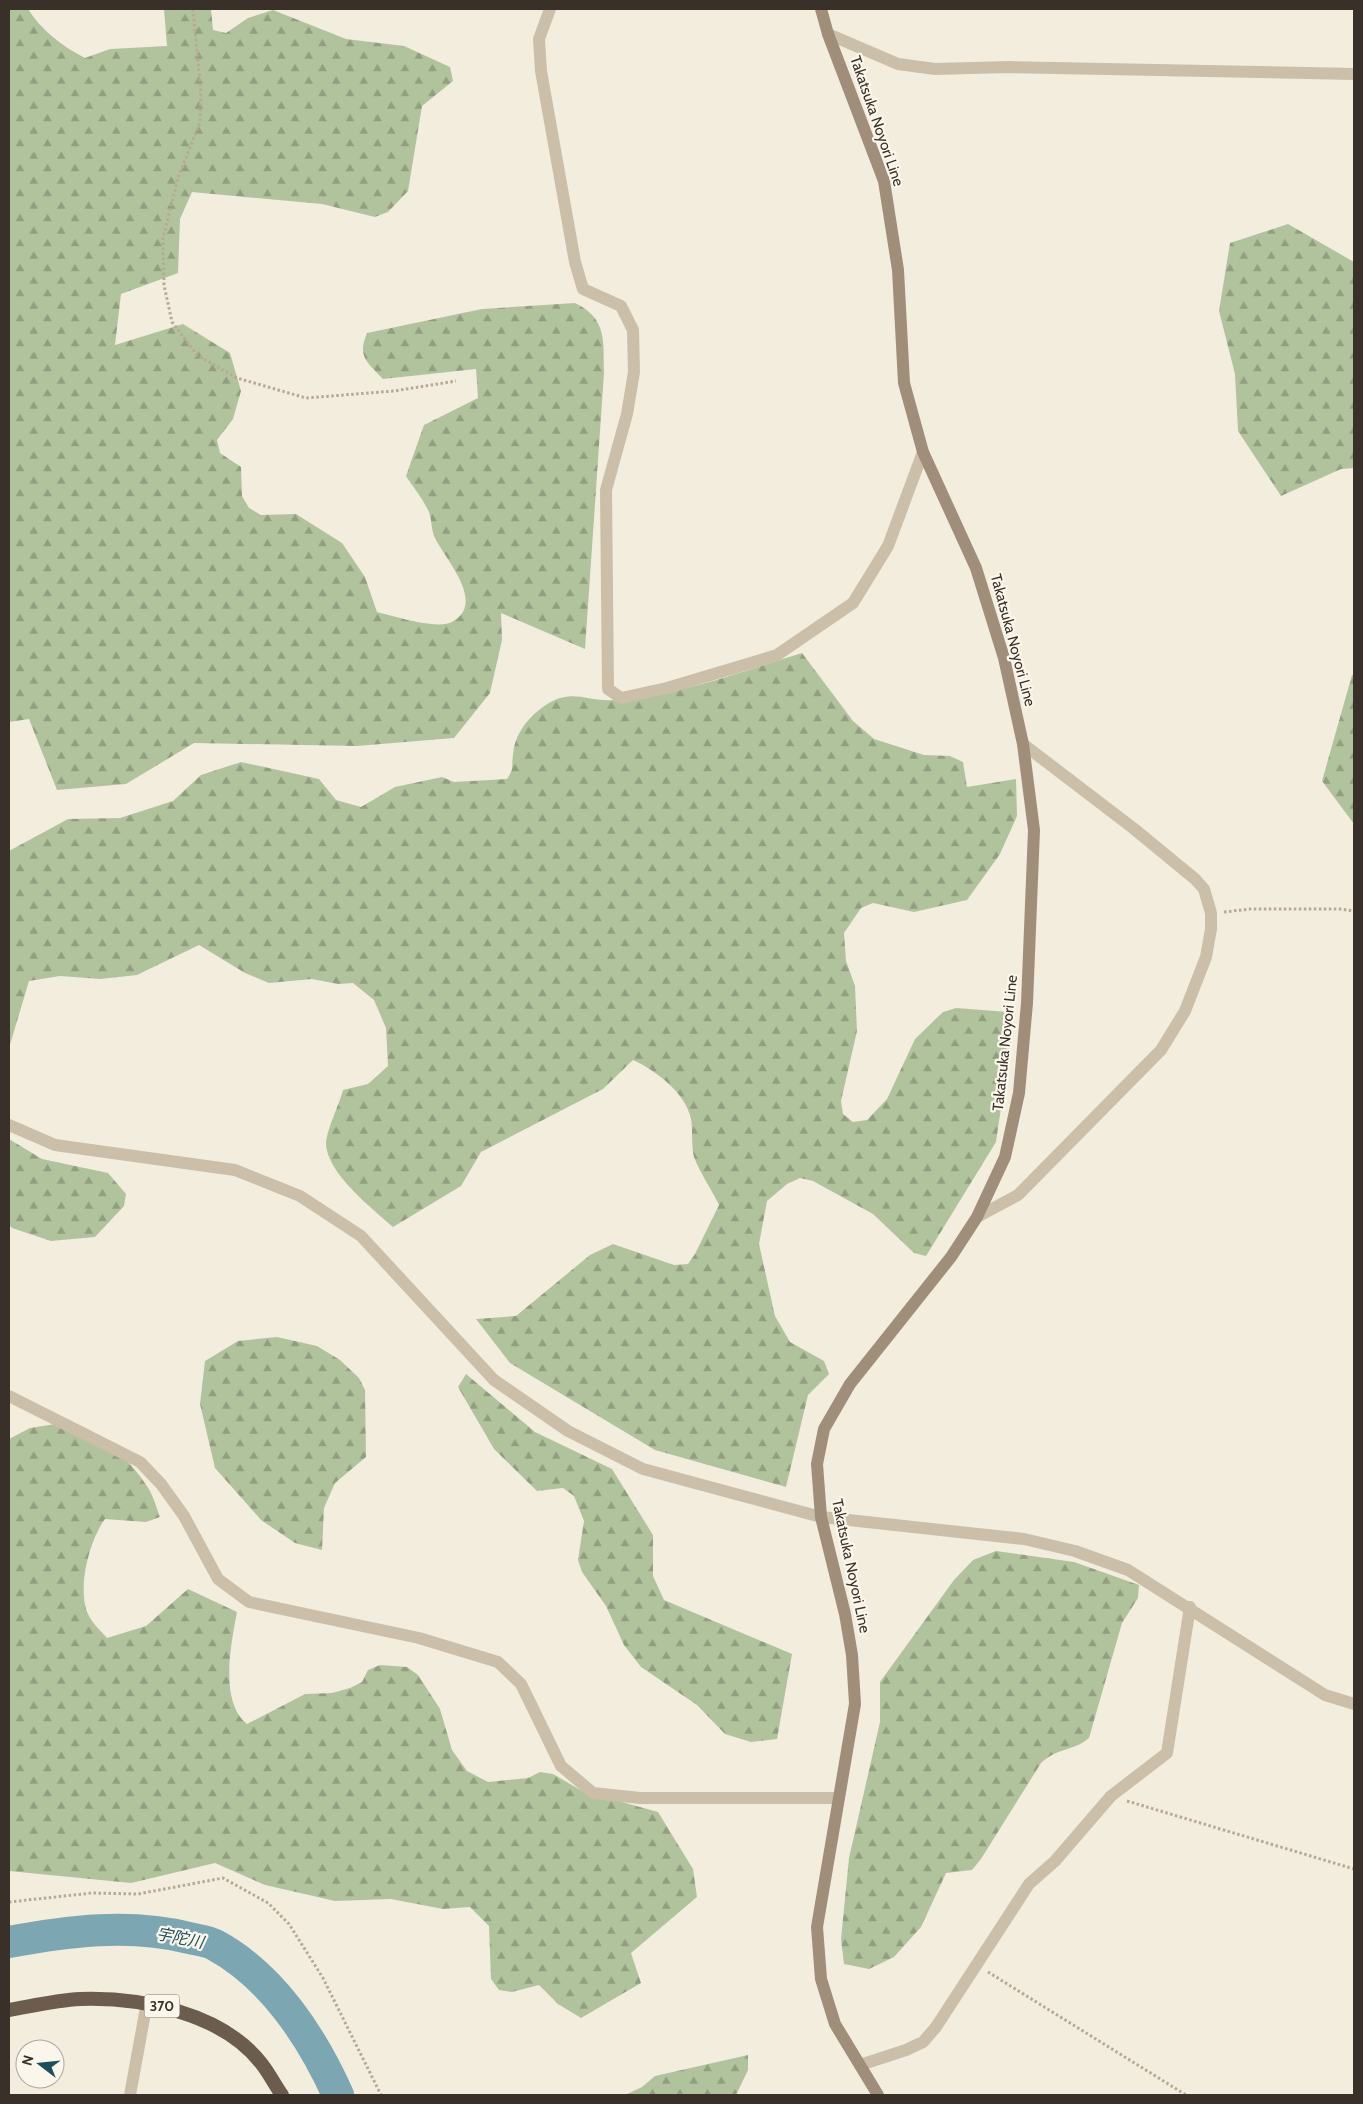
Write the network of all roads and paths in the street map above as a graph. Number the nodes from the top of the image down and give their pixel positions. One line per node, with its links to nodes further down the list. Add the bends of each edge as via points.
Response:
1 (193, 9): 6 (path, via 201,92 200,122 178,178 163,238 164,285 172,322 197,355 237,378 306,398 394,391)
2 (550, 9): 7 (street, via 538,40 575,262 583,289 620,306 633,330 634,372 627,414 606,490 608,689 621,698 646,693 777,655 853,603 888,546)
3 (821, 9): 4 (main road, Takatsuka Noyori Line)
4 (828, 34): 5 (street, via 898,64 935,69 1008,67); 7 (main road, Takatsuka Noyori Line, via 884,181 898,270 904,383)
5 (1354, 74)
6 (456, 380)
7 (923, 452): 8 (main road, Takatsuka Noyori Line, via 976,568 1004,658)
8 (1023, 744): 10 (street, via 1190,874 1204,889); 12 (main road, Takatsuka Noyori Line, via 1034,830 1027,1003 1019,1093 1006,1157)
9 (1354, 911): 10 (path, via 1250,909)
10 (1211, 913): 12 (street, via 1206,957 1185,1011 1161,1050 1018,1196)
11 (9, 1125): 14 (street, via 56,1145 235,1170 300,1196 361,1236 494,1380 568,1431 643,1469)
12 (977, 1216): 14 (main road, Takatsuka Noyori Line, via 951,1257 850,1384 824,1429 817,1464)
13 (9, 1396): 18 (street, via 140,1462 184,1516 218,1579 249,1602 419,1638 498,1662 521,1684 561,1766 593,1793 640,1798)
14 (821, 1517): 15 (street, via 1024,1539 1075,1551 1128,1570); 18 (main road, Takatsuka Noyori Line, via 852,1655 855,1704)
15 (1190, 1607): 16 (street, via 1326,1695); 17 (street, via 1167,1753)
16 (1354, 1704)
17 (1111, 1796): 19 (path); 21 (street, via 1055,1861 1029,1884)
18 (839, 1798): 24 (main road, Takatsuka Noyori Line, via 817,1927 821,1979 835,2024)
19 (1354, 1869)
20 (9, 1902): 27 (path, via 92,1893 138,1894 223,1878 268,1904 289,1924 323,1978)
21 (977, 1965): 24 (street, via 936,2027 922,2042); 29 (path)
22 (146, 2002): 23 (highway, 370, via 80,1999); 25 (street); 26 (highway, 370, via 178,2010 227,2033 261,2062)
23 (9, 2010)
24 (860, 2065): 28 (main road, Takatsuka Noyori Line)
25 (130, 2095)
26 (282, 2095)
27 (381, 2095)
28 (878, 2095)
29 (1186, 2095)

